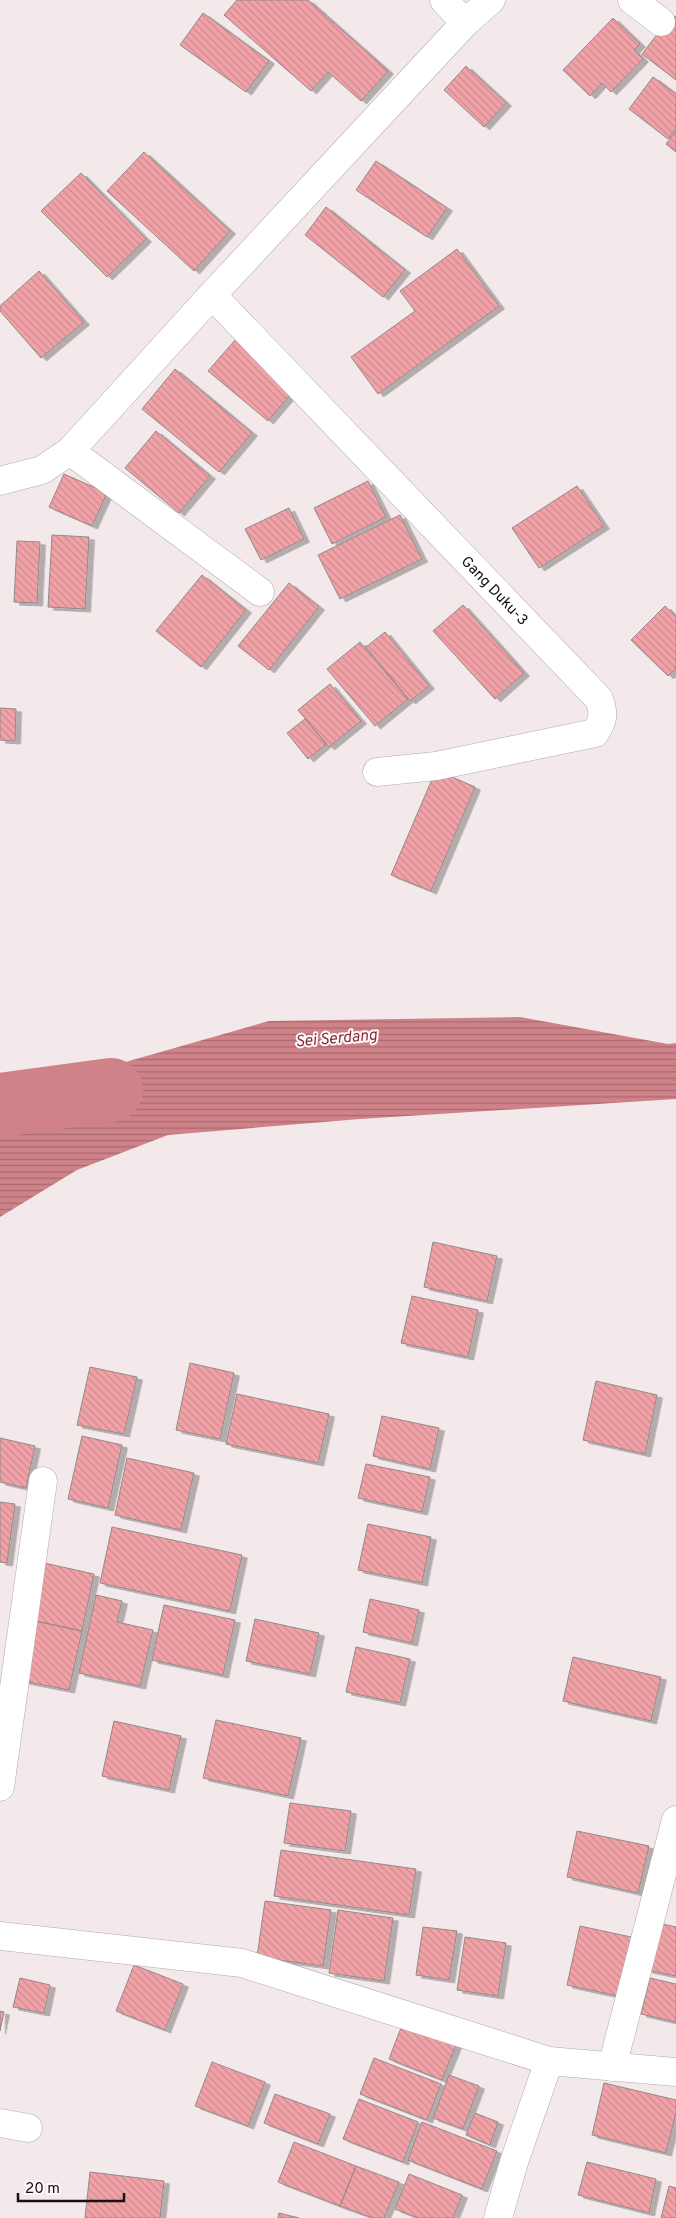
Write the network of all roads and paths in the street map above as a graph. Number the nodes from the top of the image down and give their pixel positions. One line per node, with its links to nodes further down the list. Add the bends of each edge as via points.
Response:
1 (444, 0): 5 (street)
2 (491, 0): 5 (street)
3 (632, 0): 4 (street)
4 (661, 22)
5 (465, 23): 6 (street)
6 (212, 295): 7 (street); 10 (street, Gang Duku-3, via 599,699 603,710 603,721 595,733 436,766)
7 (70, 452): 8 (street, via 42,470); 9 (street)
8 (0, 481)
9 (260, 592)
10 (377, 772)
11 (43, 1481): 12 (street)
12 (0, 1787)
13 (676, 1820): 16 (street)
14 (0, 1936): 15 (street, via 242,1964)
15 (549, 2061): 16 (street); 20 (street)
16 (612, 2067): 17 (street)
17 (676, 2072)
18 (0, 2123): 19 (street)
19 (28, 2128)
20 (498, 2218)

